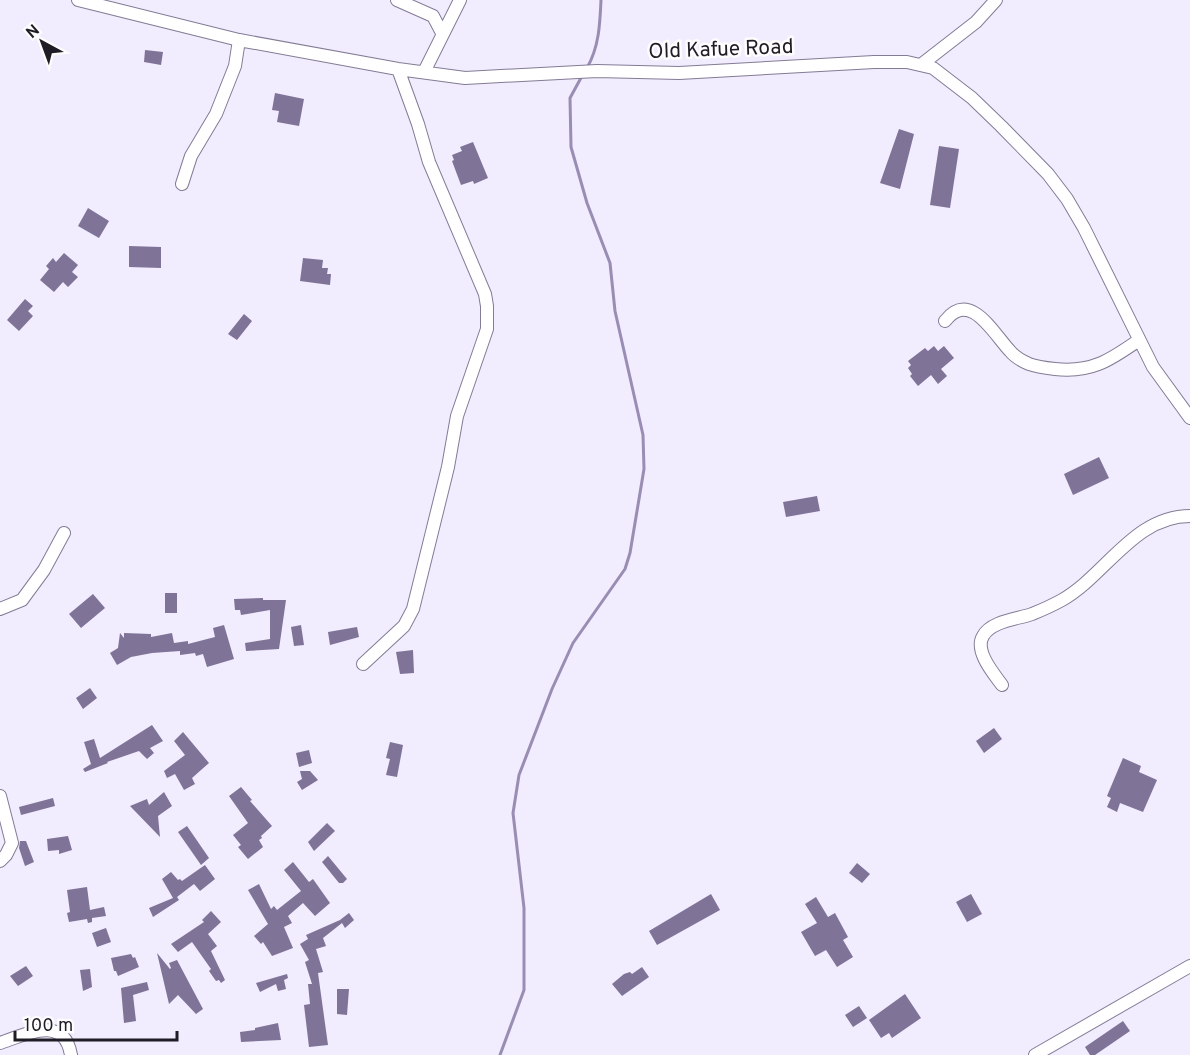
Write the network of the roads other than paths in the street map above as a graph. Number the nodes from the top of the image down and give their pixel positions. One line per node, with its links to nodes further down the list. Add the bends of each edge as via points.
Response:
1 (78, 0): 6 (street, Old Kafue Road)
2 (397, 0): 5 (street, via 433,16)
3 (460, 0): 5 (street)
4 (996, 0): 7 (street, via 976,22)
5 (442, 33): 9 (street)
6 (239, 40): 8 (street, Old Kafue Road); 10 (street, via 235,66 216,114 191,156)
7 (922, 64): 9 (street, Old Kafue Road, via 874,62 679,73 597,71 465,78); 12 (street, Old Kafue Road, via 972,98 1048,174 1084,228)
8 (398, 69): 9 (street, Old Kafue Road); 17 (street, via 429,162 485,294 487,329 458,416 414,609 404,626)
9 (424, 72)
10 (182, 184)
11 (945, 321): 12 (street, via 956,310 972,311 1011,353 1040,368 1090,368 1114,358)
12 (1139, 340): 13 (street, Old Kafue Road, via 1153,367)
13 (1190, 418)
14 (1190, 516): 18 (street, via 1166,519 1126,543 1094,576 1061,601 984,633 981,647)
15 (64, 533): 16 (street, via 22,600)
16 (0, 609)
17 (363, 664)
18 (1002, 685)
19 (0, 796): 20 (street)
20 (2, 815): 21 (street, via 12,843)
21 (0, 861)
22 (1190, 966): 25 (street)
23 (0, 1043): 24 (street, via 44,1029 59,1033 68,1042)
24 (71, 1055)
25 (1035, 1055)

